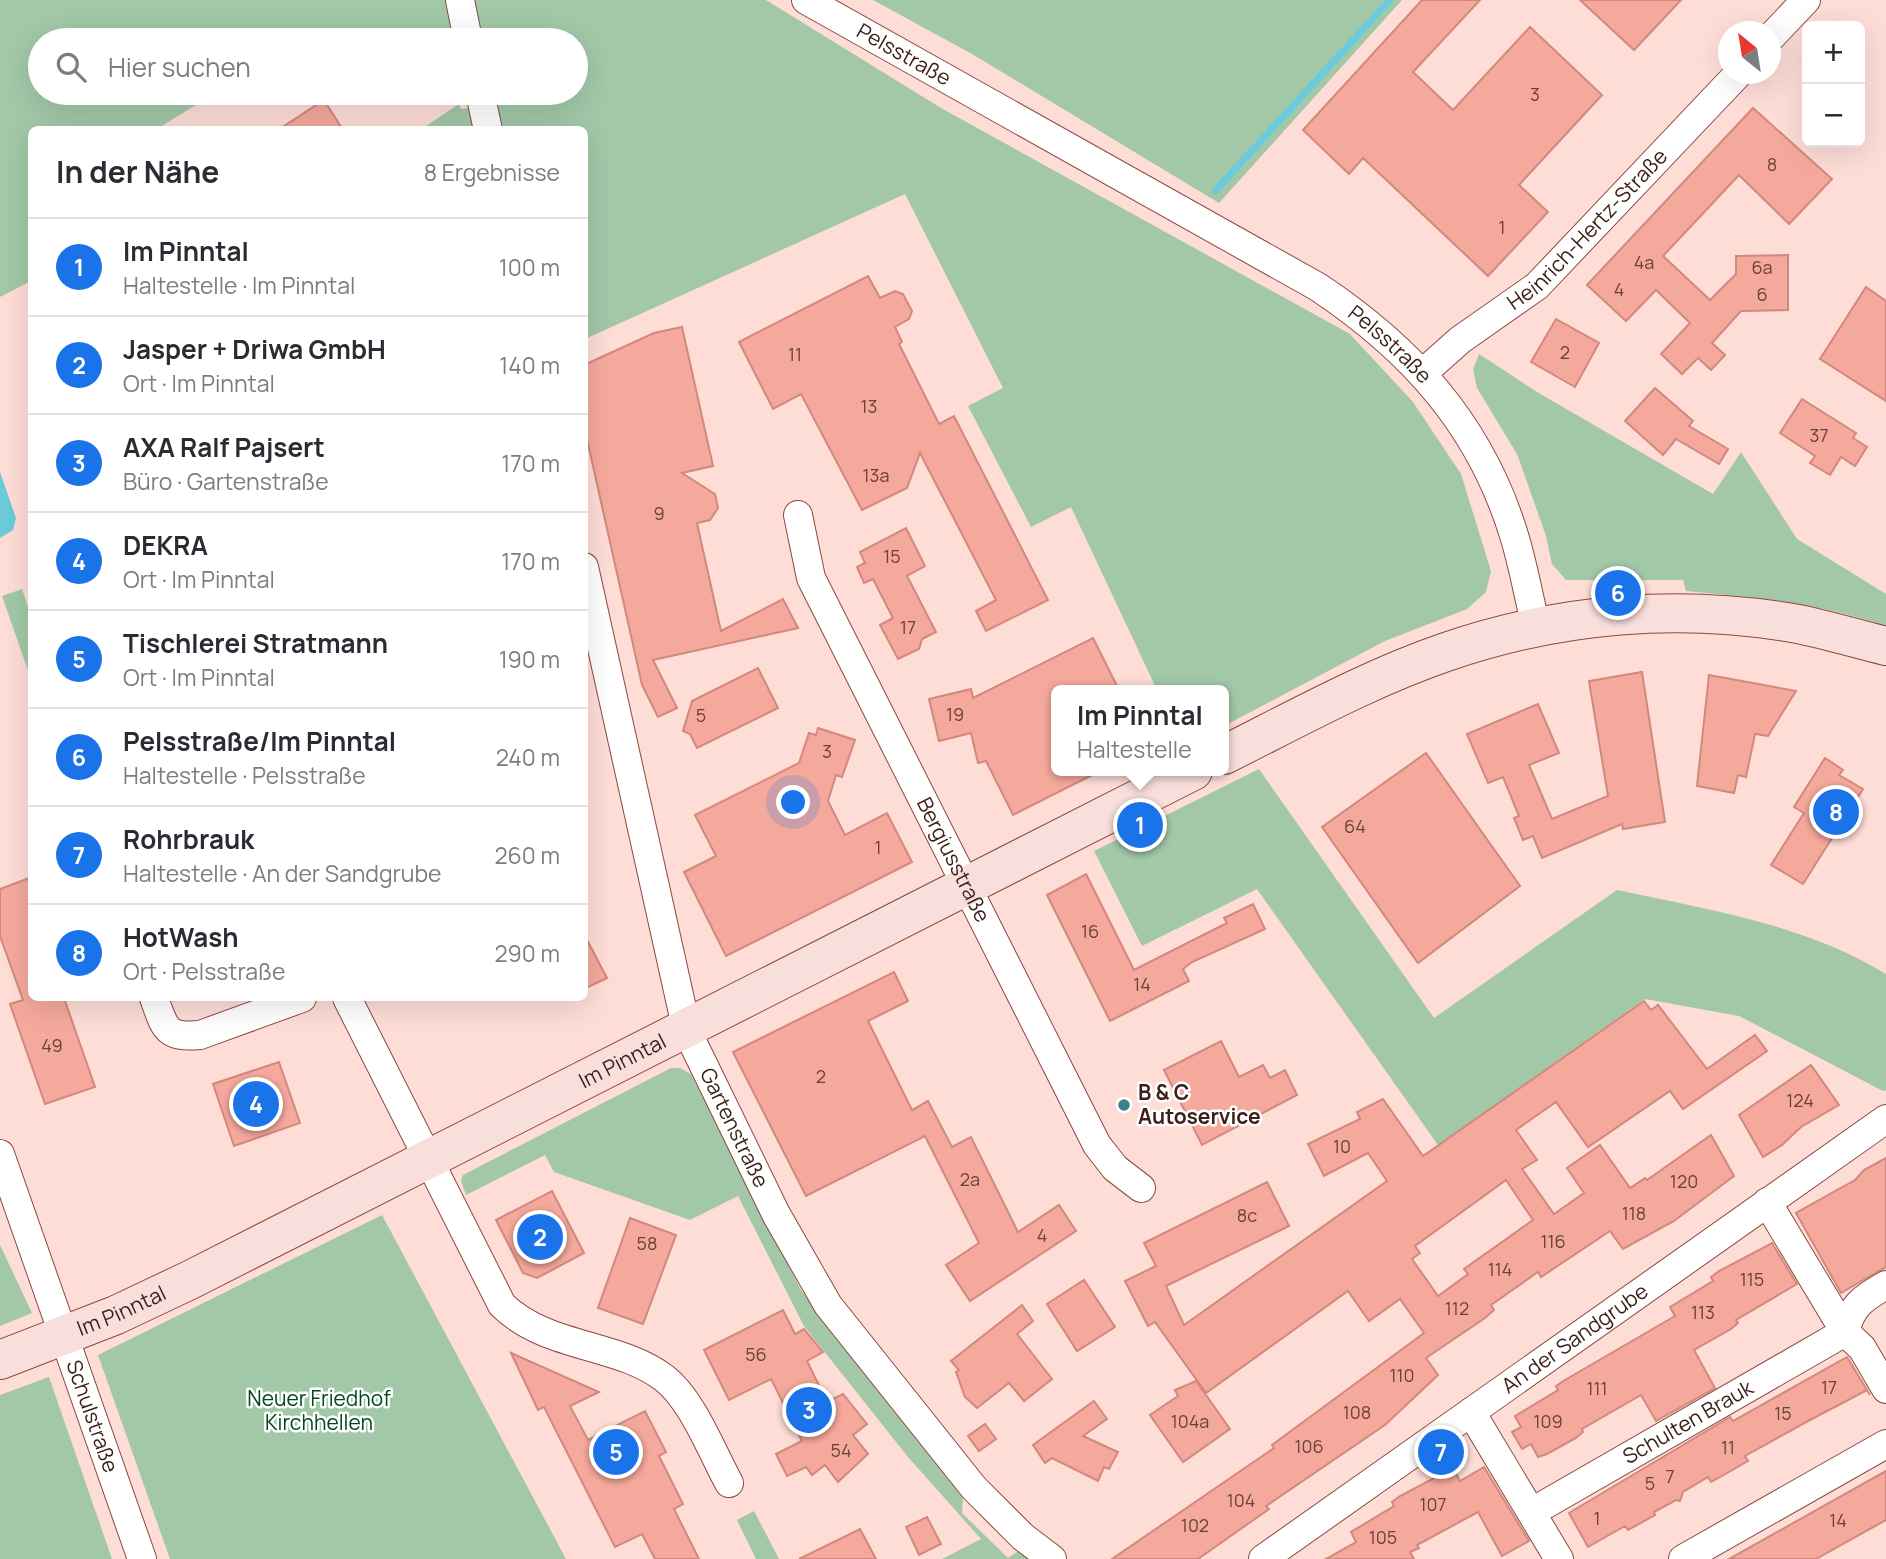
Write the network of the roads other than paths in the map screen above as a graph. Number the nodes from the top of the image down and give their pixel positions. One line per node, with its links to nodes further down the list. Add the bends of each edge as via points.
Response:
1 (460, 0): 5 (street)
2 (806, 0): 9 (street, Pelsstraße, via 1318,287 1362,317)
3 (1806, 0): 4 (street)
4 (1781, 26)
5 (466, 28)
6 (1729, 84): 9 (street, Heinrich-Hertz-Straße, via 1537,286 1460,340)
7 (483, 105): 8 (street)
8 (487, 126)
9 (1423, 373): 12 (street, Pelsstraße, via 1460,420 1486,465 1513,532)
10 (798, 515): 16 (street, Bergiusstraße, via 811,578)
11 (588, 585): 20 (street, Gartenstraße)
12 (1536, 626): 13 (main road, via 1623,614 1703,614 1798,624); 14 (main road, via 1399,671)
13 (1886, 646)
14 (1229, 753)
15 (1183, 776): 16 (main road, Im Pinntal)
16 (965, 885): 20 (main road, Im Pinntal); 24 (street, Bergiusstraße, via 1097,1145 1115,1168)
17 (155, 1001): 18 (street, via 166,1028 185,1036 200,1035)
18 (294, 1001)
19 (348, 1001): 23 (street)
20 (687, 1031): 23 (main road, Im Pinntal); 36 (street, Gartenstraße, via 776,1214 828,1305 974,1488)
21 (1886, 1119): 25 (street, An der Sandgrube)
22 (0, 1154): 28 (street, Schulstraße)
23 (428, 1161): 28 (main road, Im Pinntal, via 165,1292); 33 (street, via 502,1305 528,1326 663,1377 685,1402)
24 (1140, 1188)
25 (1767, 1202): 27 (street); 31 (street, An der Sandgrube)
26 (1886, 1285): 27 (street, via 1860,1300 1850,1312)
27 (1845, 1332): 30 (street, via 1862,1348); 34 (street, Schulten Brauk)
28 (64, 1336): 29 (main road, Im Pinntal); 35 (street, Schulstraße)
29 (0, 1360)
30 (1886, 1389)
31 (1471, 1412): 34 (street); 37 (street, An der Sandgrube)
32 (1886, 1444): 39 (street)
33 (729, 1483)
34 (1532, 1512): 38 (street)
35 (142, 1559)
36 (1052, 1559)
37 (1263, 1559)
38 (1559, 1559)
39 (1683, 1559)

